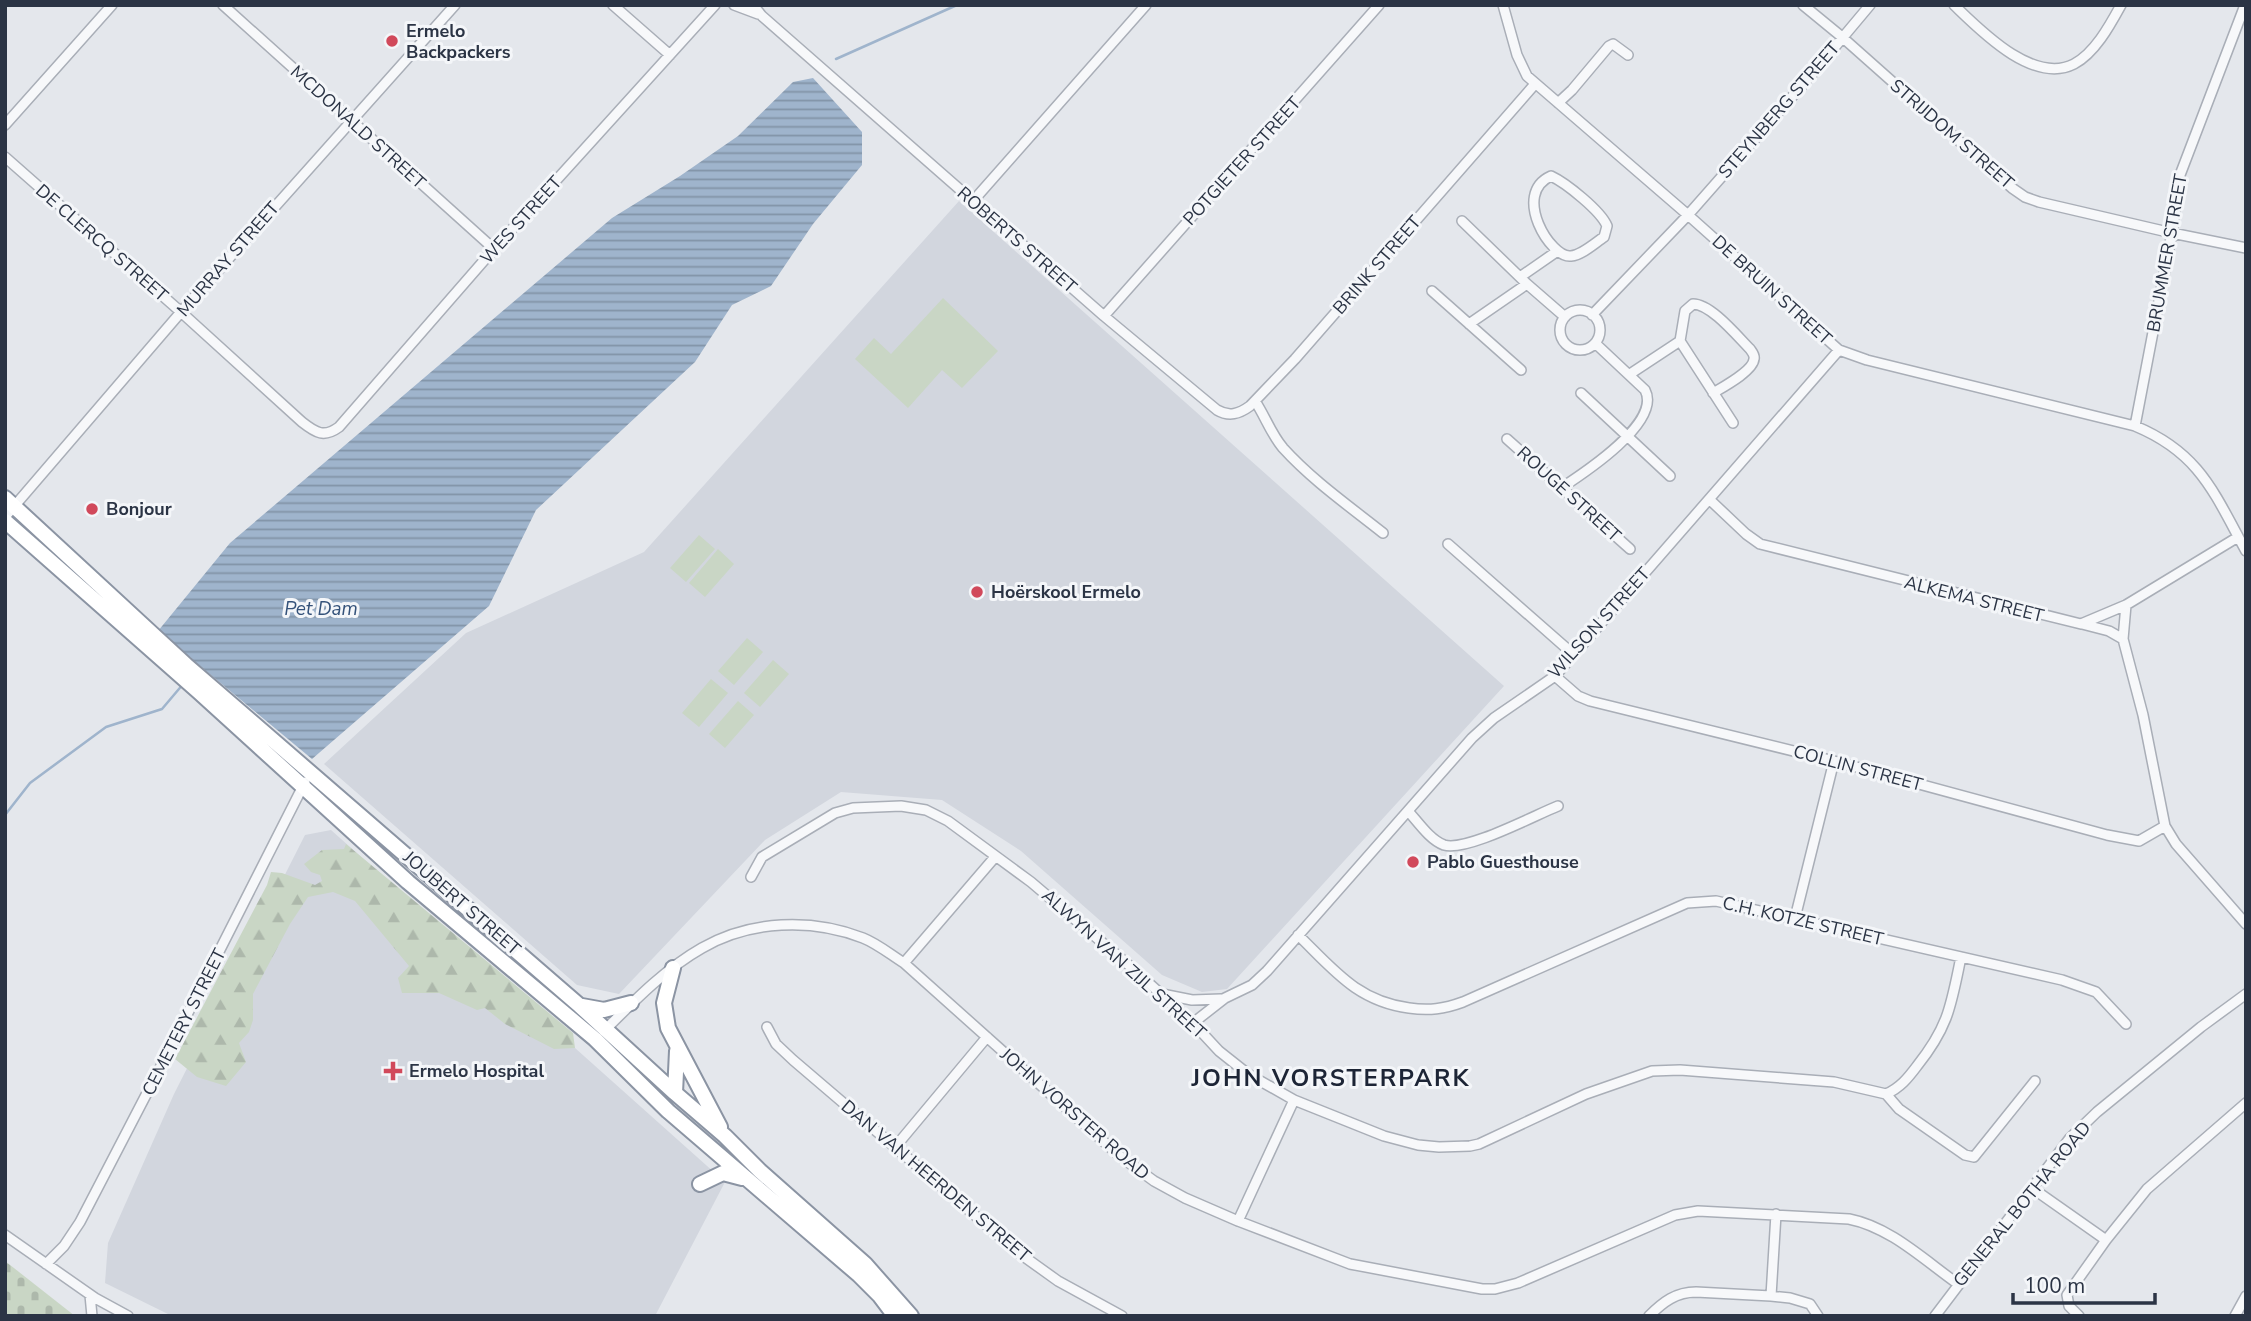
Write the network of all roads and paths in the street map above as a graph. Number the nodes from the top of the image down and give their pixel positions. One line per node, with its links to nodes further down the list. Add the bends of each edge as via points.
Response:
1 (112, 5): 23 (street)
2 (223, 5): 22 (street, MCDONALD STREET)
3 (455, 5): 22 (street, MURRAY STREET)
4 (613, 5): 18 (street)
5 (715, 5): 18 (street, WES STREET)
6 (734, 5): 16 (street)
7 (753, 5): 16 (street)
8 (1146, 5): 25 (street)
9 (1380, 5): 36 (street, POTGIETER STREET)
10 (1503, 5): 20 (street, DE BRUIN STREET, via 1517,55)
11 (1803, 5): 17 (street, STRIJDOM STREET)
12 (1870, 5): 17 (street, STEYNBERG STREET)
13 (1954, 5): 14 (street, via 2005,51 2038,66 2058,68 2085,55)
14 (2122, 5)
15 (2245, 5): 28 (street, BRUMMER STREET, via 2187,152 2175,196)
16 (762, 16): 25 (street, ROBERTS STREET)
17 (1842, 37): 26 (street, STEYNBERG STREET); 28 (street, STRIJDOM STREET, via 2025,197)
18 (670, 55): 30 (street, WES STREET)
19 (1628, 55): 21 (street, via 1614,44 1609,46)
20 (1535, 84): 21 (street, DE BRUIN STREET); 46 (street, BRINK STREET)
21 (1558, 103): 26 (street, DE BRUIN STREET)
22 (351, 120): 30 (street, MCDONALD STREET); 34 (street, MURRAY STREET)
23 (5, 125)
24 (5, 157): 34 (street, DE CLERCQ STREET)
25 (973, 201): 36 (street, ROBERTS STREET)
26 (1688, 215): 35 (street, STEYNBERG STREET); 41 (street, DE BRUIN STREET)
27 (1462, 221): 32 (street)
28 (2172, 233): 29 (street, STRIJDOM STREET); 49 (street, BRUMMER STREET)
29 (2246, 248)
30 (494, 249): 50 (street, WES STREET, via 339,427)
31 (1556, 251): 31 (street, via 1534,209 1535,189 1551,176 1607,226 1604,237 1580,253 1568,257); 32 (street)
32 (1523, 280): 37 (street); 38 (street)
33 (1432, 291): 38 (street)
34 (181, 313): 50 (street, DE CLERCQ STREET, via 302,422); 56 (street, MURRAY STREET)
35 (1592, 314): 37 (street, via 1579,310); 40 (street, via 1600,330)
36 (1104, 316): 47 (street, ROBERTS STREET)
37 (1565, 317): 40 (street, via 1560,332 1566,344 1583,350)
38 (1469, 324): 42 (street)
39 (1680, 341): 43 (street); 45 (street); 45 (street, via 1685,311 1698,304 1750,349 1755,359 1751,367)
40 (1595, 343): 43 (street)
41 (1839, 350): 49 (street, DE BRUIN STREET); 55 (street, WILSON STREET)
42 (1521, 370)
43 (1630, 374): 51 (street, via 1649,397 1648,408)
44 (1581, 393): 51 (street)
45 (1713, 393): 48 (street)
46 (1255, 401): 47 (street, BRINK STREET, via 1229,415); 57 (street, via 1281,446)
47 (1207, 402)
48 (1733, 423)
49 (2135, 426): 58 (street, DE BRUIN STREET, via 2179,450 2191,462)
50 (327, 434)
51 (1627, 436): 53 (street); 54 (street, via 1600,462)
52 (1507, 439): 54 (street, ROUGE STREET)
53 (1670, 476)
54 (1560, 488): 60 (street, ROUGE STREET)
55 (1709, 499): 63 (street, ALKEMA STREET, via 1760,544); 65 (street, WILSON STREET)
56 (8, 511): 67 (highway, JOUBERT STREET)
57 (1383, 533)
58 (2238, 537): 61 (street, DE BRUIN STREET); 62 (street)
59 (1448, 544): 65 (street)
60 (1630, 549)
61 (2246, 551)
62 (2126, 605): 63 (street); 64 (street)
63 (2081, 624): 64 (street, ALKEMA STREET)
64 (2123, 639): 73 (street)
65 (1573, 654): 66 (street, WILSON STREET)
66 (1555, 676): 68 (street, COLLIN STREET, via 1590,701); 72 (street, WILSON STREET, via 1482,729)
67 (204, 688): 69 (highway, JOUBERT STREET); 70 (highway, JOUBERT STREET)
68 (1834, 761): 73 (street, COLLIN STREET, via 2133,841); 76 (street)
69 (311, 773): 70 (street, CEMETERY STREET); 86 (highway, JOUBERT STREET)
70 (302, 786): 90 (highway, JOUBERT STREET, via 408,882); 107 (street, CEMETERY STREET, via 80,1222)
71 (1558, 806): 72 (street, via 1452,846 1435,839)
72 (1408, 811): 78 (street, WILSON STREET)
73 (2165, 826): 77 (street)
74 (995, 857): 75 (street, ALWYN VAN ZIJL STREET, via 926,810 853,808 820,821 762,857); 80 (street); 82 (street, ALWYN VAN ZIJL STREET, via 1031,882)
75 (751, 877)
76 (1795, 918): 78 (street, C.H. KOTZE STREET, via 1716,901 1687,903 1463,1002 1434,1010 1389,1005 1362,993); 79 (street, C.H. KOTZE STREET)
77 (2246, 924)
78 (1298, 935): 84 (street, WILSON STREET, via 1260,978)
79 (1961, 957): 88 (street, C.H. KOTZE STREET, via 2084,987 2096,992); 95 (street, via 1949,1013 1937,1040 1901,1086)
80 (904, 963): 81 (street, JOHN VORSTER ROAD, via 866,939 789,924 722,939); 91 (street, JOHN VORSTER ROAD)
81 (673, 968): 85 (street, JOHN VORSTER ROAD); 92 (highway, via 664,1012)
82 (1160, 994): 84 (street, via 1192,1000); 87 (street, ALWYN VAN ZIJL STREET)
83 (2246, 994): 102 (street, GENERAL BOTHA ROAD, via 2097,1112 2070,1138)
84 (1225, 998): 87 (street, WILSON STREET)
85 (631, 1003): 86 (highway, via 604,1010); 90 (street, JOHN VORSTER ROAD)
86 (580, 1006): 90 (highway, JOUBERT STREET)
87 (1193, 1023): 96 (street, ALWYN VAN ZIJL STREET, via 1248,1074)
88 (2126, 1024)
89 (767, 1027): 99 (street, DAN VAN HEERDEN STREET, via 784,1052)
90 (600, 1035): 94 (highway, JOUBERT STREET); 100 (highway, JOUBERT STREET, via 668,1111)
91 (987, 1037): 99 (street); 104 (street, JOHN VORSTER ROAD, via 1138,1171)
92 (677, 1049): 94 (highway); 98 (highway)
93 (2035, 1081): 95 (street, via 1975,1157 1965,1155 1899,1109)
94 (675, 1093): 98 (highway, JOUBERT STREET)
95 (1886, 1094): 96 (street, ALWYN VAN ZIJL STREET, via 1834,1082 1652,1070 1586,1094 1479,1144 1458,1147 1418,1145 1384,1136)
96 (1294, 1100): 104 (street)
97 (2246, 1103): 106 (street, via 2147,1189)
98 (725, 1136): 116 (highway, JOUBERT STREET, via 865,1264)
99 (896, 1146): 117 (street, DAN VAN HEERDEN STREET, via 1019,1253 1058,1281)
100 (747, 1179): 101 (highway, via 723,1173); 115 (highway, JOUBERT STREET, via 865,1281)
101 (701, 1184)
102 (2032, 1188): 106 (street); 108 (street, GENERAL BOTHA ROAD)
103 (1776, 1214): 104 (street, JOHN VORSTER ROAD, via 1698,1210 1675,1215 1495,1289 1350,1264); 108 (street, JOHN VORSTER ROAD, via 1863,1222 1888,1234); 110 (street)
104 (1238, 1222)
105 (5, 1235): 107 (street)
106 (2106, 1240): 121 (street, via 2067,1294 2069,1306)
107 (46, 1264): 109 (street)
108 (1958, 1284): 120 (street, GENERAL BOTHA ROAD)
109 (90, 1295): 112 (street); 113 (street)
110 (1771, 1296): 118 (street, via 1687,1292 1672,1297); 119 (street, via 1807,1303)
111 (2246, 1296): 122 (street)
112 (117, 1314): 114 (street)
113 (92, 1316)
114 (128, 1316)
115 (895, 1316)
116 (911, 1316)
117 (1122, 1316)
118 (1649, 1316)
119 (1818, 1316)
120 (1935, 1316)
121 (2079, 1316)
122 (2235, 1316)

